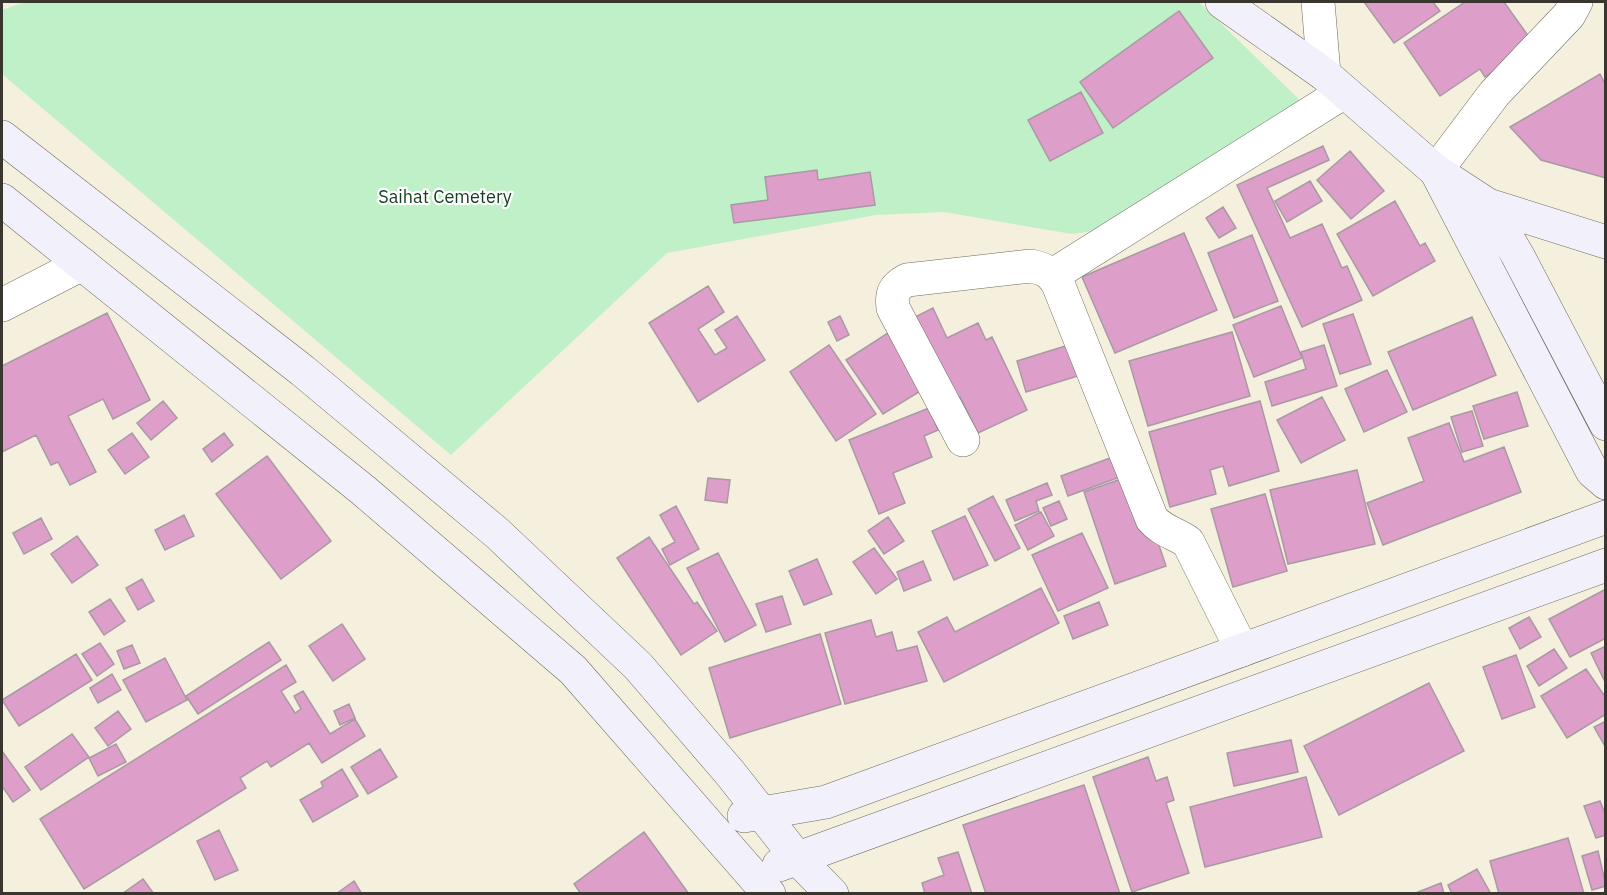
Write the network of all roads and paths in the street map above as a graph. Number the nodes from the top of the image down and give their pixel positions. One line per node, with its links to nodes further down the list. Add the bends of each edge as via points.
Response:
1 (1222, 2): 4 (main road)
2 (1318, 2): 4 (street)
3 (1576, 2): 6 (street, via 1569,15 1494,94)
4 (1334, 83): 6 (main road); 11 (street)
5 (2, 137): 19 (main road, via 303,371 497,533 638,666)
6 (1436, 171): 8 (main road); 15 (main road, via 1592,471)
7 (2, 200): 10 (main road)
8 (1488, 205): 9 (main road); 13 (main road)
9 (1605, 242)
10 (82, 264): 12 (street); 20 (main road, via 363,490 573,670)
11 (1053, 275): 14 (street, via 1031,266 908,280 896,286 893,308); 18 (street, via 1152,519 1161,530 1188,542)
12 (2, 305)
13 (1605, 424)
14 (963, 440)
15 (1605, 483)
16 (1605, 517): 18 (main road)
17 (1605, 566): 21 (main road)
18 (1242, 650): 19 (main road, via 826,802)
19 (761, 813): 20 (main road); 21 (main road)
20 (708, 824): 22 (main road)
21 (797, 858): 22 (main road); 23 (main road)
22 (760, 884)
23 (832, 894)

